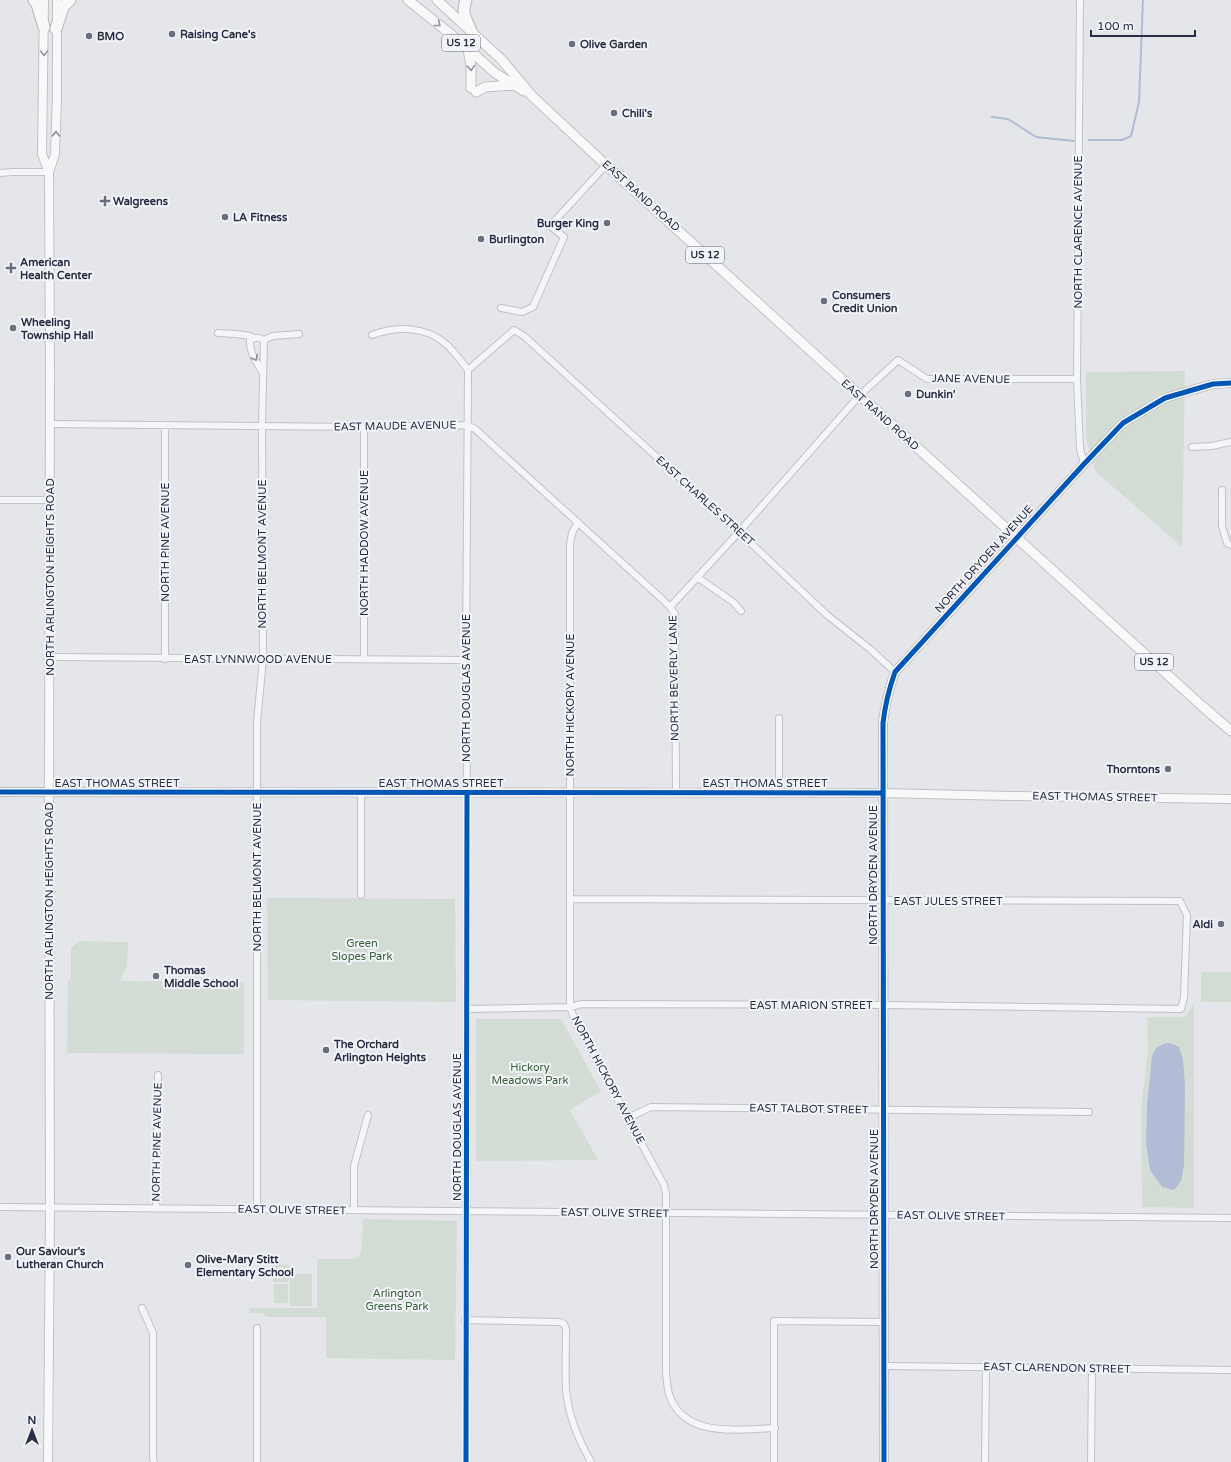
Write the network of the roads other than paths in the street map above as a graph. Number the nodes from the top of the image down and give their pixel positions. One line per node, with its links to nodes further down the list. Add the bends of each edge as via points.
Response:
1 (34, 0): 9 (highway)
2 (44, 0): 9 (street, NORTH ARLINGTON HEIGHTS ROAD)
3 (57, 0): 10 (street, NORTH ARLINGTON HEIGHTS ROAD)
4 (70, 0): 10 (highway, via 63,7)
5 (408, 0): 12 (main road, EAST RAND ROAD / US 12, one-way to 12)
6 (437, 0): 11 (main road, EAST RAND ROAD / US 12)
7 (466, 0): 11 (highway, via 463,8)
8 (1080, 0): 26 (street, NORTH CLARENCE AVENUE)
9 (44, 27): 16 (street, NORTH ARLINGTON HEIGHTS ROAD, one-way to 16, via 42,154)
10 (56, 29): 16 (street, NORTH ARLINGTON HEIGHTS ROAD, one-way to 10, via 55,154)
11 (471, 31): 14 (main road, EAST RAND ROAD / US 12, via 502,60)
12 (468, 49): 13 (main road, EAST RAND ROAD / US 12, via 495,73); 13 (main road, one-way to 13, via 474,90)
13 (515, 85): 14 (main road, EAST RAND ROAD / US 12)
14 (532, 96): 15 (main road, EAST RAND ROAD / US 12)
15 (606, 164): 18 (street, via 550,226 564,237 533,307 522,312); 28 (main road, EAST RAND ROAD / US 12)
16 (49, 172): 17 (street); 29 (street, NORTH ARLINGTON HEIGHTS ROAD)
17 (0, 173)
18 (501, 308)
19 (218, 333): 22 (street, via 251,336)
20 (299, 334): 23 (street, via 273,336)
21 (372, 335): 24 (street, via 390,329 422,331 447,344)
22 (252, 339): 23 (street, via 258,337); 25 (street, one-way to 25, via 252,354)
23 (264, 340): 25 (street, NORTH BELMONT AVENUE)
24 (468, 370): 30 (street, NORTH DOUGLAS AVENUE); 41 (street, EAST CHARLES STREET, via 514,330 524,336)
25 (263, 373): 32 (street, NORTH BELMONT AVENUE)
26 (1077, 379): 28 (street, JANE AVENUE, via 927,379 898,360); 36 (street, NORTH CLARENCE AVENUE, via 1080,449)
27 (1231, 383): 36 (street, NORTH DRYDEN AVENUE, via 1213,384 1165,398 1123,423)
28 (859, 396): 41 (street, NORTH BEVERLY LANE); 42 (main road, EAST RAND ROAD / US 12)
29 (50, 424): 31 (street, EAST MAUDE AVENUE); 39 (street, NORTH ARLINGTON HEIGHTS ROAD)
30 (467, 425): 33 (street, EAST MAUDE AVENUE); 40 (street, EAST MAUDE AVENUE, via 475,429); 51 (street, NORTH DOUGLAS AVENUE)
31 (165, 426): 32 (street, EAST MAUDE AVENUE); 48 (street, NORTH PINE AVENUE)
32 (262, 426): 33 (street, EAST MAUDE AVENUE); 49 (street, NORTH BELMONT AVENUE)
33 (364, 427): 50 (street, NORTH HADDOW AVENUE)
34 (1231, 442): 35 (street)
35 (1192, 447)
36 (1084, 464): 42 (street, NORTH DRYDEN AVENUE)
37 (1222, 490): 43 (street, via 1222,526 1227,543)
38 (0, 500): 39 (street)
39 (50, 500): 47 (street, NORTH ARLINGTON HEIGHTS ROAD)
40 (578, 522): 45 (street, EAST MAUDE AVENUE); 60 (street, NORTH HICKORY AVENUE, via 570,544)
41 (739, 532): 44 (street, NORTH BEVERLY LANE); 52 (street, EAST CHARLES STREET, via 827,615)
42 (1018, 538): 52 (street, NORTH DRYDEN AVENUE); 54 (main road, EAST RAND ROAD / US 12)
43 (1231, 545)
44 (697, 577): 45 (street, NORTH BEVERLY LANE); 46 (street, via 733,602)
45 (670, 607): 61 (street, NORTH BEVERLY LANE, via 675,614)
46 (741, 611)
47 (50, 657): 48 (street, EAST LYNNWOOD AVENUE); 56 (street, NORTH ARLINGTON HEIGHTS ROAD)
48 (166, 658): 49 (street, EAST LYNNWOOD AVENUE)
49 (263, 659): 50 (street, EAST LYNNWOOD AVENUE); 57 (street, NORTH BELMONT AVENUE, via 257,708)
50 (364, 659): 51 (street, EAST LYNNWOOD AVENUE)
51 (466, 660): 59 (street, NORTH DOUGLAS AVENUE)
52 (896, 672): 63 (street, NORTH DRYDEN AVENUE, via 887,697 882,723)
53 (779, 718): 62 (street)
54 (1231, 731)
55 (0, 792): 56 (street, EAST THOMAS STREET)
56 (49, 793): 57 (street, EAST THOMAS STREET); 78 (street, NORTH ARLINGTON HEIGHTS ROAD)
57 (257, 793): 58 (street, EAST THOMAS STREET); 80 (street, NORTH BELMONT AVENUE)
58 (361, 793): 59 (street, EAST THOMAS STREET); 65 (street)
59 (467, 793): 60 (street, EAST THOMAS STREET); 70 (street, NORTH DOUGLAS AVENUE)
60 (571, 793): 61 (street, EAST THOMAS STREET); 66 (street, NORTH HICKORY AVENUE)
61 (676, 793): 62 (street, EAST THOMAS STREET)
62 (779, 793): 63 (street, EAST THOMAS STREET)
63 (882, 793): 64 (street, EAST THOMAS STREET); 67 (street, NORTH DRYDEN AVENUE)
64 (1231, 799)
65 (361, 895)
66 (571, 899): 67 (street, EAST JULES STREET); 69 (street, NORTH HICKORY AVENUE)
67 (883, 901): 68 (street, NORTH DRYDEN AVENUE); 71 (street, EAST JULES STREET, via 1180,902 1187,915 1184,997)
68 (883, 1005): 69 (street, EAST MARION STREET, via 582,1004); 71 (street, EAST MARION STREET); 73 (street, NORTH DRYDEN AVENUE)
69 (570, 1008): 70 (street, EAST MARION STREET); 76 (street, NORTH HICKORY AVENUE, via 574,1021)
70 (466, 1009): 82 (street, NORTH DOUGLAS AVENUE)
71 (1181, 1009)
72 (158, 1074): 79 (street, NORTH PINE AVENUE)
73 (883, 1110): 74 (street, EAST TALBOT STREET); 76 (street, EAST TALBOT STREET, via 651,1107); 84 (street, NORTH DRYDEN AVENUE)
74 (1089, 1112)
75 (368, 1115): 81 (street, via 354,1166)
76 (628, 1118): 83 (street, NORTH HICKORY AVENUE, via 664,1185)
77 (0, 1207): 78 (street, EAST OLIVE STREET)
78 (50, 1208): 79 (street, EAST OLIVE STREET); 95 (street, NORTH ARLINGTON HEIGHTS ROAD)
79 (156, 1209): 80 (street, EAST OLIVE STREET)
80 (257, 1210): 81 (street, EAST OLIVE STREET)
81 (354, 1210): 82 (street, EAST OLIVE STREET)
82 (467, 1212): 83 (street, EAST OLIVE STREET); 87 (street, NORTH DOUGLAS AVENUE)
83 (666, 1213): 84 (street, EAST OLIVE STREET); 94 (street, NORTH HICKORY AVENUE, via 666,1373 669,1394 673,1402 688,1418 708,1428)
84 (884, 1215): 85 (street, EAST OLIVE STREET); 88 (street, NORTH DRYDEN AVENUE)
85 (1231, 1218)
86 (142, 1308): 96 (street, via 153,1333)
87 (465, 1320): 98 (street, NORTH DOUGLAS AVENUE); 99 (street, via 564,1324 569,1409)
88 (884, 1322): 90 (street, NORTH DRYDEN AVENUE); 94 (street, via 774,1321)
89 (257, 1328): 97 (street)
90 (884, 1366): 91 (street, EAST CLARENDON STREET); 101 (street, NORTH DRYDEN AVENUE)
91 (986, 1367): 92 (street, EAST CLARENDON STREET); 102 (street)
92 (1092, 1368): 93 (street, EAST CLARENDON STREET); 103 (street)
93 (1231, 1370)
94 (775, 1428): 100 (street)
95 (48, 1462)
96 (154, 1462)
97 (257, 1462)
98 (466, 1462)
99 (591, 1462)
100 (774, 1462)
101 (884, 1462)
102 (985, 1462)
103 (1092, 1462)

